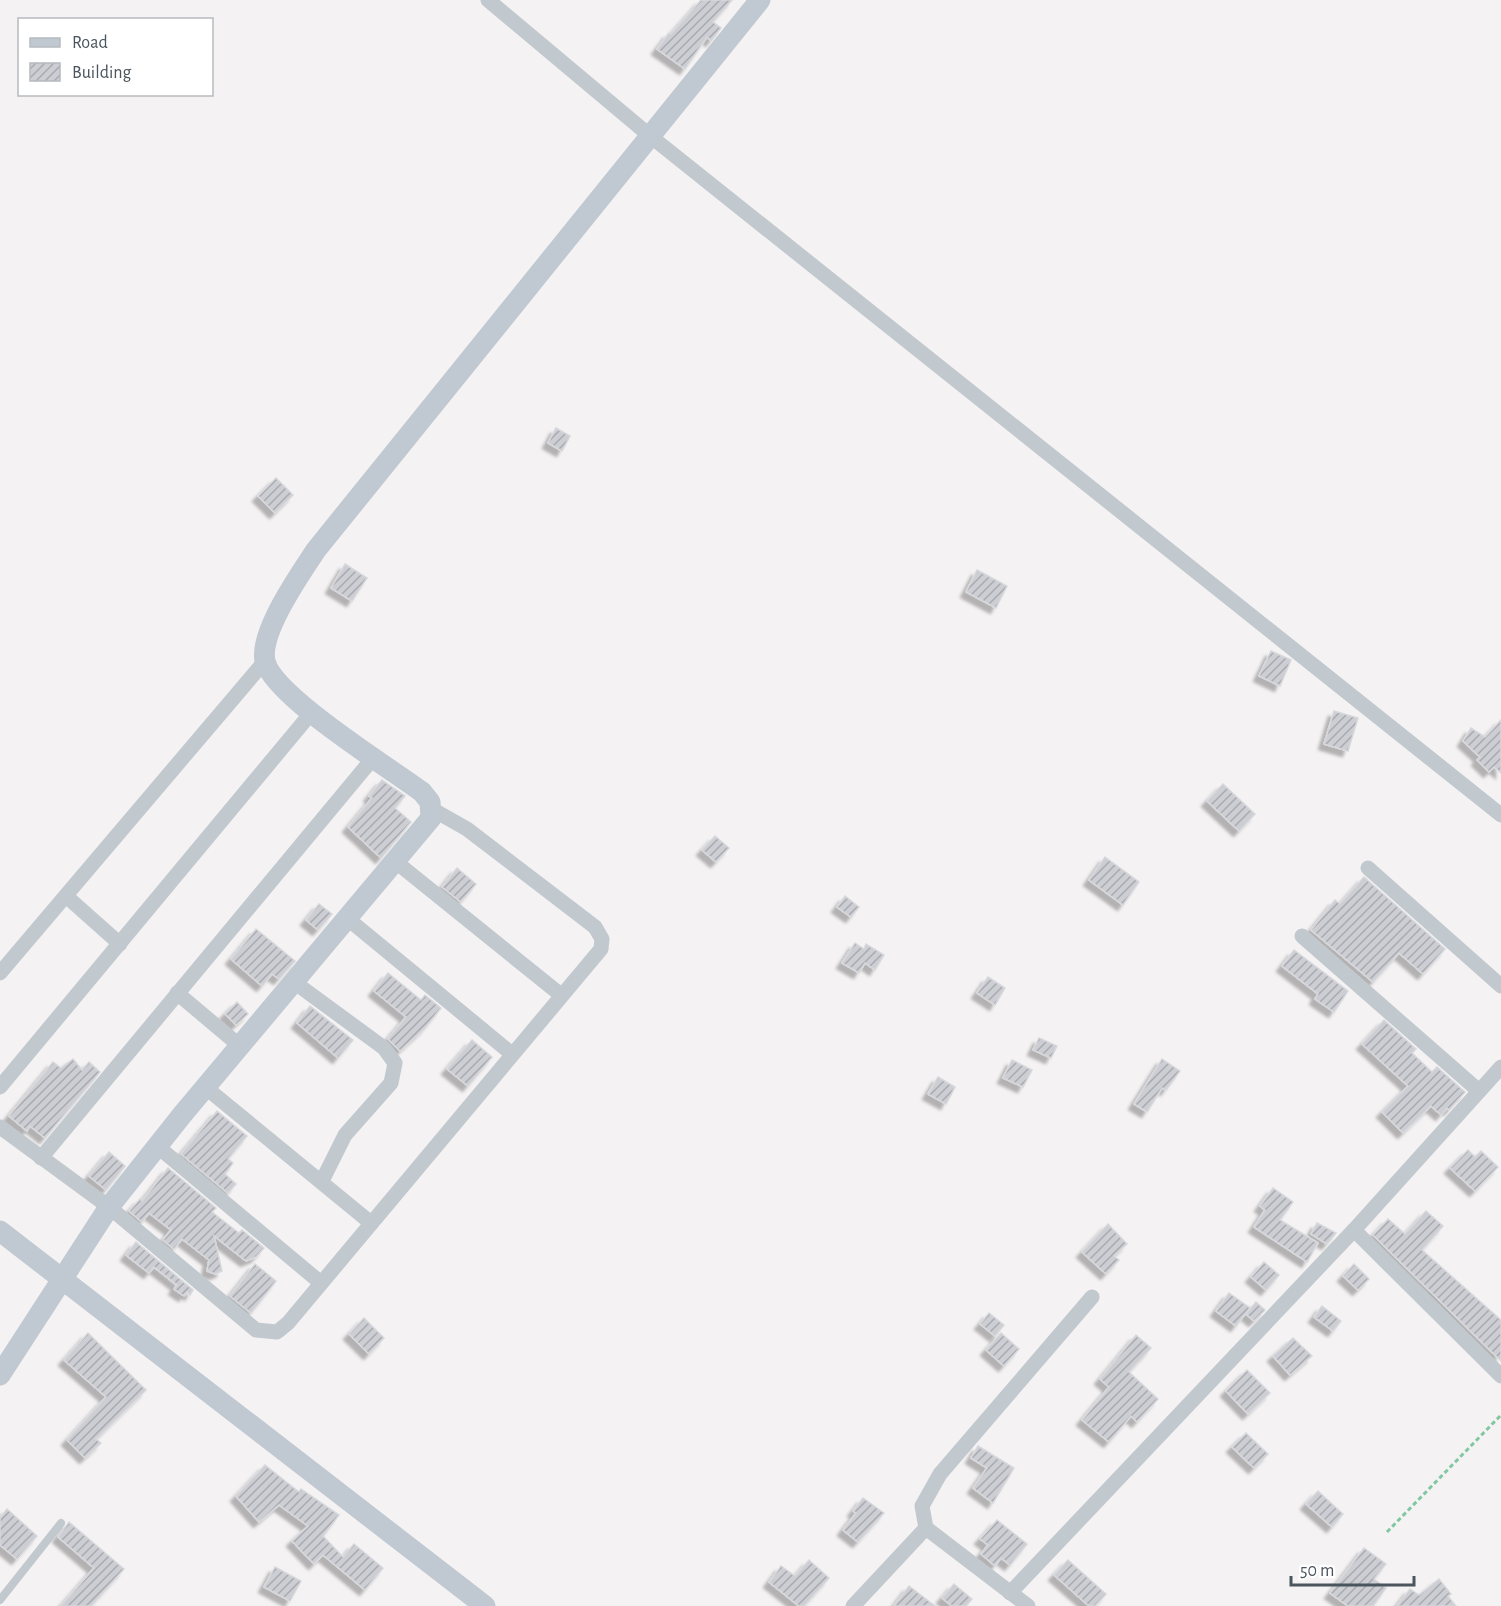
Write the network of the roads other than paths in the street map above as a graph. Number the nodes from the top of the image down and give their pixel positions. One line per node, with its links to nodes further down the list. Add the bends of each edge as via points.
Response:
1 (488, 0): 3 (street)
2 (760, 0): 3 (street)
3 (649, 135): 4 (street, via 316,550 289,590 275,620 265,646); 8 (street)
4 (265, 661): 5 (street, via 289,694); 11 (street)
5 (312, 712): 6 (street); 14 (street)
6 (374, 757): 7 (street, via 422,792); 18 (street)
7 (430, 808): 9 (street, via 431,818); 19 (street, via 467,829 595,927 602,939 601,949)
8 (1501, 815)
9 (396, 862): 12 (street); 19 (street)
10 (1368, 868): 17 (street)
11 (66, 896): 14 (street); 15 (street)
12 (348, 919): 16 (street); 21 (street)
13 (1302, 936): 25 (street)
14 (120, 944): 23 (street)
15 (0, 973)
16 (294, 982): 20 (street); 29 (street, via 384,1048 395,1063 391,1083 345,1135)
17 (1501, 986)
18 (177, 993): 20 (street); 28 (street)
19 (561, 995): 21 (street)
20 (240, 1046): 24 (street)
21 (512, 1054): 31 (street)
22 (1501, 1067): 25 (street)
23 (0, 1087)
24 (205, 1087): 27 (street); 29 (street)
25 (1479, 1091): 32 (street)
26 (0, 1127): 28 (street)
27 (157, 1146): 30 (street); 35 (street)
28 (41, 1158): 30 (street)
29 (322, 1181): 31 (street)
30 (110, 1207): 34 (street); 35 (street, via 256,1330 278,1332)
31 (371, 1223): 35 (street)
32 (1354, 1230): 38 (street); 41 (street)
33 (0, 1231): 34 (street)
34 (62, 1281): 37 (street); 43 (street)
35 (321, 1283)
36 (1092, 1297): 40 (street, via 933,1484 922,1506)
37 (0, 1375)
38 (1501, 1376)
39 (61, 1523): 42 (lane)
40 (926, 1528): 41 (street); 44 (street)
41 (1010, 1593): 45 (street)
42 (0, 1600)
43 (485, 1606)
44 (852, 1606)
45 (1028, 1606)

